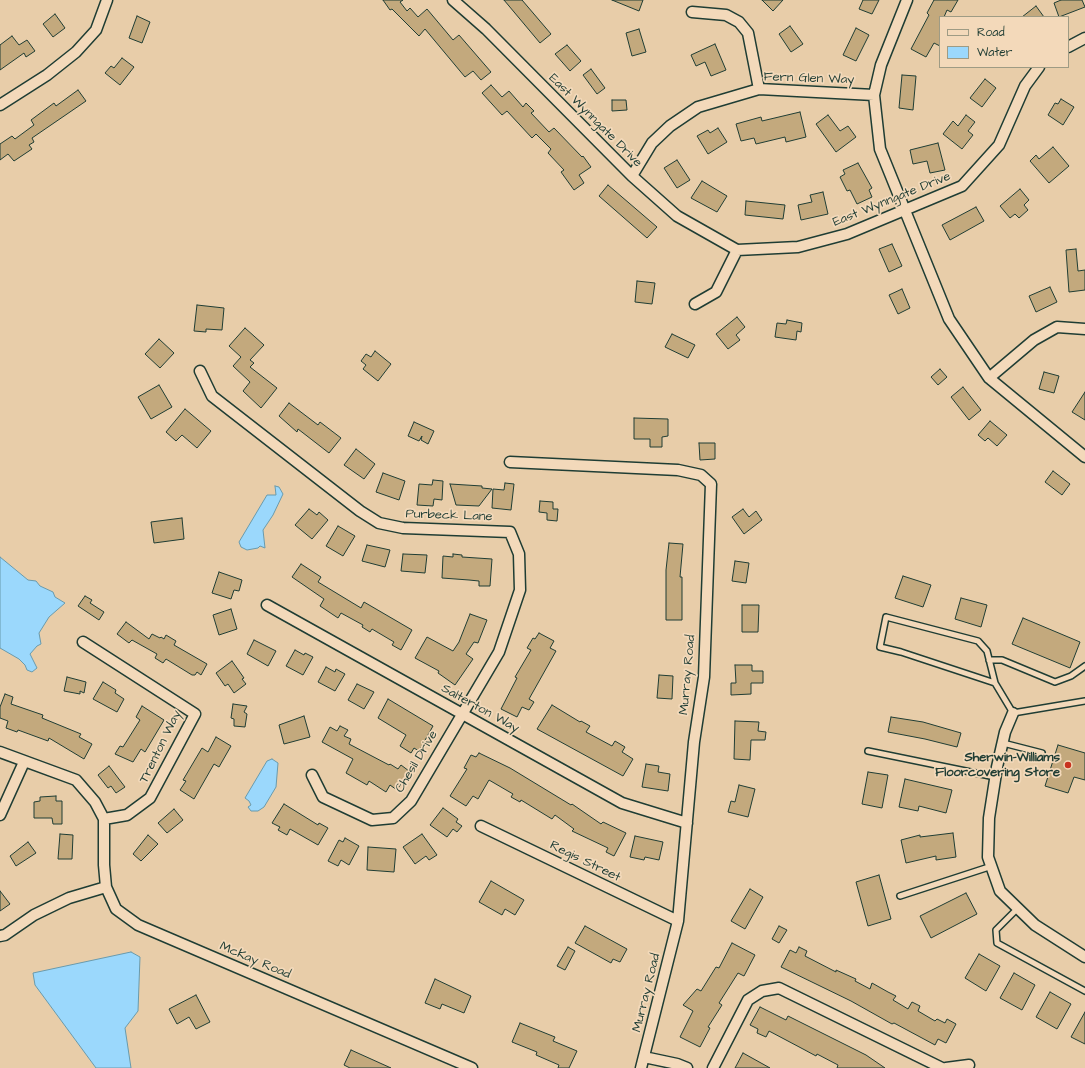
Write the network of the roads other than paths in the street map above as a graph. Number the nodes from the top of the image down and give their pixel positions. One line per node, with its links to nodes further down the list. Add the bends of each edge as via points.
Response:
1 (107, 0): 10 (street, via 96,30 76,52 47,75)
2 (453, 0): 11 (street, East Wynngate Drive, via 486,29)
3 (907, 0): 9 (street, via 881,65)
4 (692, 12): 8 (street, via 726,15 739,22 748,33)
5 (1085, 38): 6 (street)
6 (1069, 46)
7 (1039, 68): 12 (street, East Wynngate Drive, via 1025,86 999,145 962,186)
8 (759, 89): 9 (street, Fern Glen Way); 11 (street, Fern Glen Way, via 698,107 670,126 652,143)
9 (874, 95): 12 (street, via 880,149)
10 (0, 105)
11 (632, 176): 13 (street, East Wynngate Drive, via 677,216)
12 (904, 209): 13 (street, East Wynngate Drive, via 847,234 798,247); 17 (street, via 949,319)
13 (737, 250): 14 (street, via 716,292)
14 (695, 304)
15 (1085, 329): 17 (street, via 1057,327 1034,340)
16 (200, 371): 27 (street, Purbeck Lane, via 212,396 360,511 378,522 403,528 510,532 519,554 520,590 499,652)
17 (989, 378): 18 (street)
18 (1085, 457)
19 (510, 462): 37 (street, Murray Road, via 678,470 701,474 711,484 704,677 694,742)
20 (267, 605): 27 (street, Salterton Way)
21 (83, 642): 36 (street, Trenton Way, via 195,714 150,798 127,815)
22 (989, 660): 23 (lane, via 1002,660 1055,682 1071,676); 24 (lane); 24 (lane, via 987,651 978,641 886,617 880,647)
23 (1085, 666)
24 (995, 683): 26 (lane)
25 (1085, 701): 26 (lane)
26 (1013, 713): 28 (street)
27 (462, 714): 33 (street, Chesil Drive, via 411,801 393,818 372,820 323,797); 37 (street, Salterton Way, via 622,803)
28 (1003, 743): 31 (lane); 34 (street)
29 (868, 751): 34 (lane)
30 (0, 752): 32 (street)
31 (1042, 753)
32 (24, 762): 35 (street); 36 (street, via 76,780 95,802)
33 (312, 775)
34 (995, 778): 39 (street, via 989,818 988,857)
35 (0, 815)
36 (104, 819): 40 (street, McKay Road)
37 (687, 823): 43 (street, Murray Road)
38 (481, 826): 43 (street, Regis Street)
39 (992, 866): 41 (lane); 42 (street, via 1000,891)
40 (106, 887): 44 (street, via 69,898); 49 (street, McKay Road, via 116,909 138,925)
41 (900, 896)
42 (1018, 908): 45 (street, via 1035,925); 46 (lane, via 996,930 997,943)
43 (678, 921): 47 (street, Murray Road)
44 (0, 936)
45 (1085, 957)
46 (1085, 991)
47 (644, 1057): 50 (street, Murray Road); 51 (street)
48 (969, 1065): 54 (street)
49 (472, 1068)
50 (641, 1068)
51 (687, 1068)
52 (713, 1068): 53 (street, via 748,1000 762,991 779,988)
53 (942, 1068)
54 (946, 1068)

